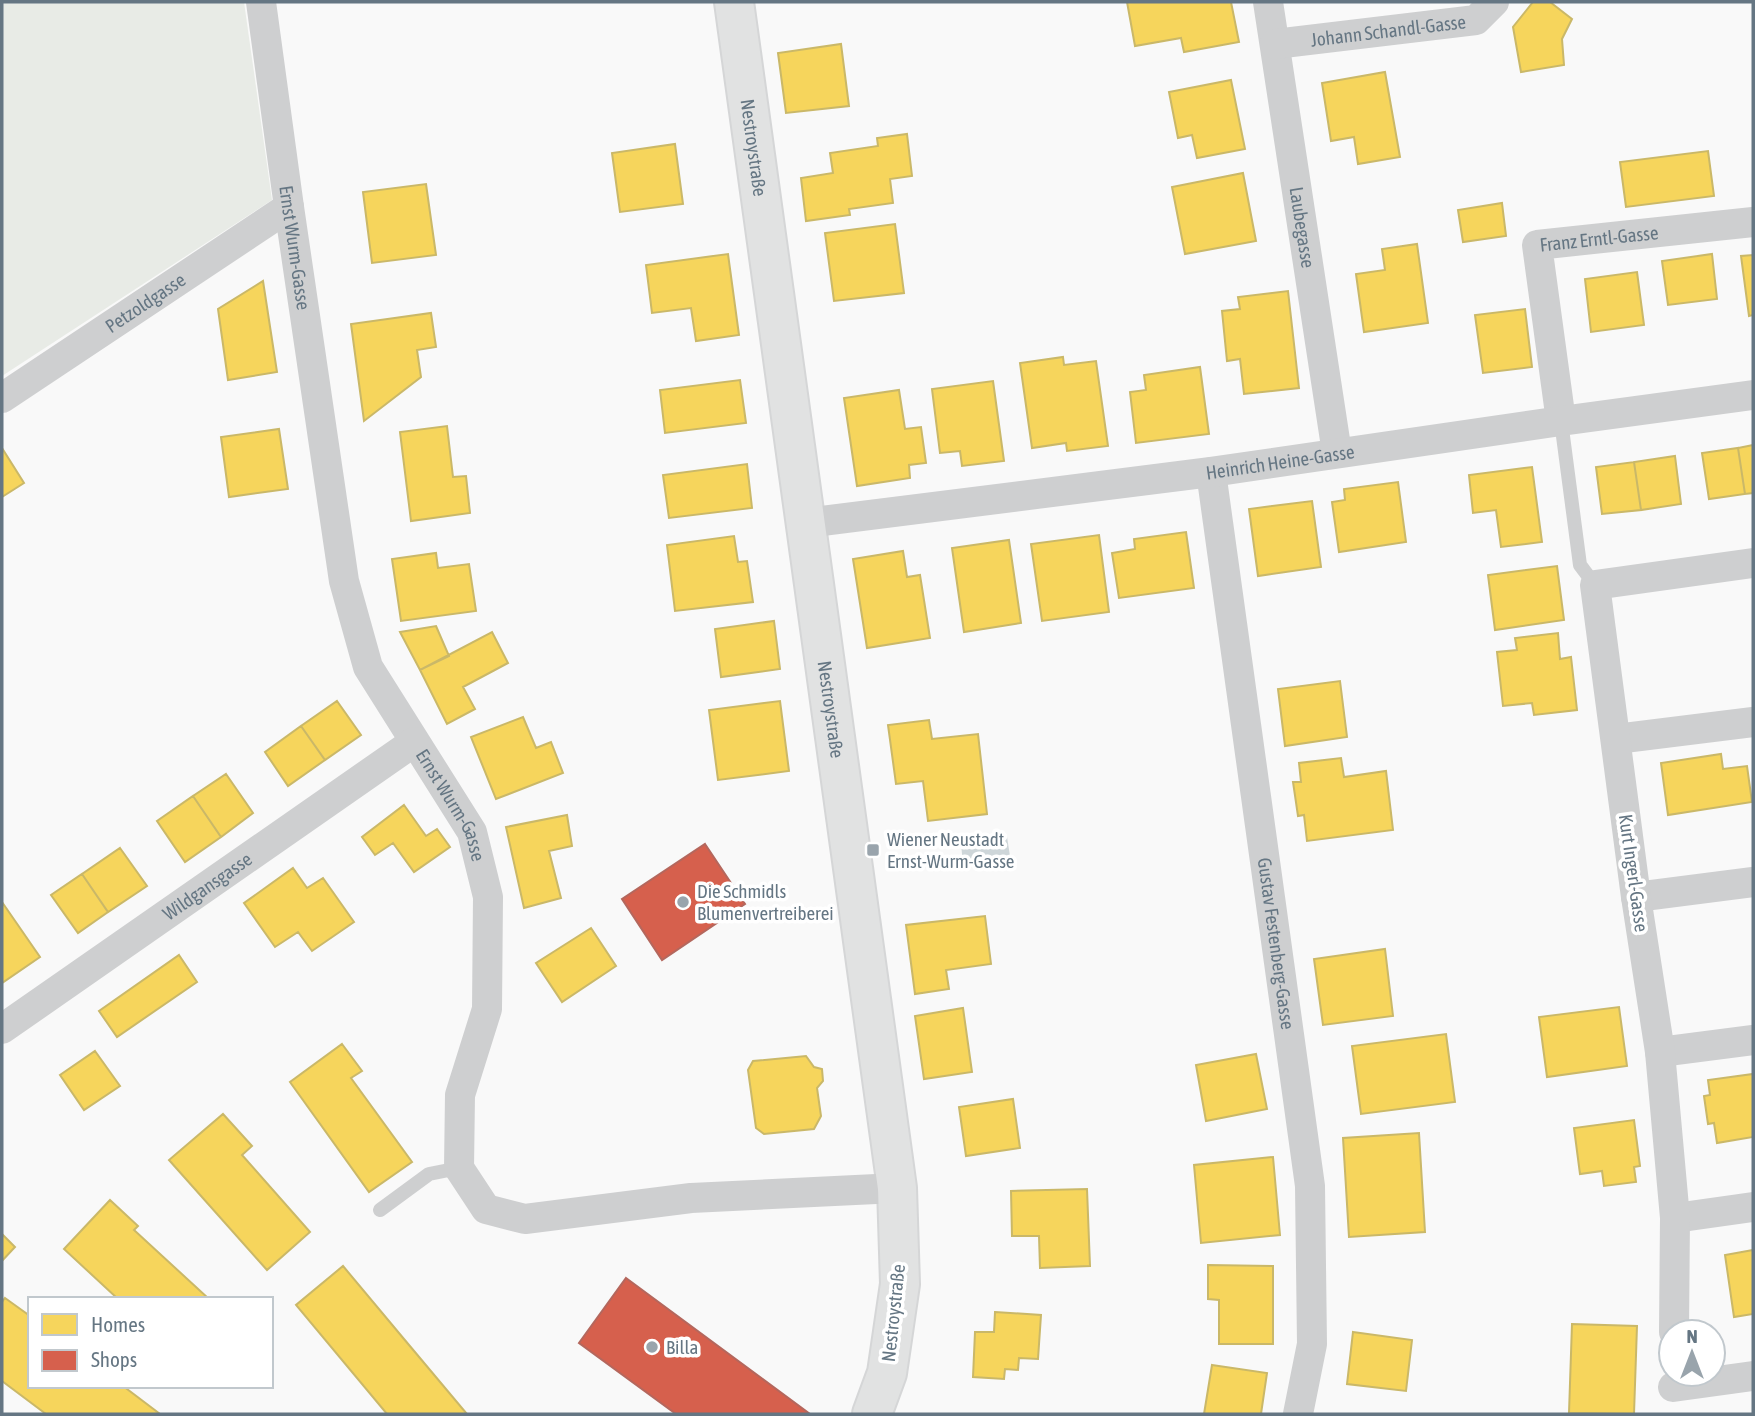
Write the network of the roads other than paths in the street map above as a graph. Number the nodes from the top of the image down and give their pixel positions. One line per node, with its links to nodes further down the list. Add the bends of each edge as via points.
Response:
1 (261, 2): 6 (street, Ernst Wurm-Gasse)
2 (734, 2): 13 (street, Nestroystraße)
3 (1268, 2): 5 (street, Laubegasse)
4 (1494, 2): 5 (street, Johann Schandl-Gasse, via 1476,20)
5 (1275, 44): 11 (street, Laubegasse)
6 (289, 207): 9 (street, Petzoldgasse); 18 (street, Ernst Wurm-Gasse, via 344,581 368,667)
7 (1753, 222): 10 (street, Franz Erntl-Gasse, via 1537,245)
8 (1753, 395): 10 (street, Heinrich Heine-Gasse)
9 (2, 398)
10 (1561, 421): 11 (street, Heinrich Heine-Gasse); 15 (lane, Kurt Ingerl-Gasse, via 1580,565)
11 (1337, 453): 12 (street, Heinrich Heine-Gasse)
12 (1211, 472): 13 (street, Heinrich Heine-Gasse); 33 (street, Gustav Festenberg-Gasse, via 1310,1186 1312,1344)
13 (806, 523): 25 (street, Nestroystraße)
14 (1753, 563): 15 (street)
15 (1595, 585): 17 (street, Kurt Ingerl-Gasse)
16 (1753, 722): 17 (street)
17 (1616, 739): 20 (street, Kurt Ingerl-Gasse)
18 (414, 743): 21 (street, Wildgansgasse); 24 (street, Ernst Wurm-Gasse, via 472,832 488,897 487,1009 460,1095)
19 (1753, 882): 20 (street)
20 (1636, 897): 23 (street, Kurt Ingerl-Gasse)
21 (2, 1029)
22 (1753, 1040): 23 (street)
23 (1660, 1052): 28 (street, Kurt Ingerl-Gasse)
24 (459, 1168): 25 (street, via 486,1209 524,1219 691,1198); 27 (lane, via 429,1174)
25 (897, 1188): 32 (street, Nestroystraße, via 900,1284 887,1373)
26 (1753, 1207): 28 (street)
27 (380, 1210)
28 (1675, 1218): 29 (street, Kurt Ingerl-Gasse)
29 (1674, 1318)
30 (1753, 1376): 31 (street)
31 (1672, 1392)
32 (872, 1414)
33 (1298, 1414)

